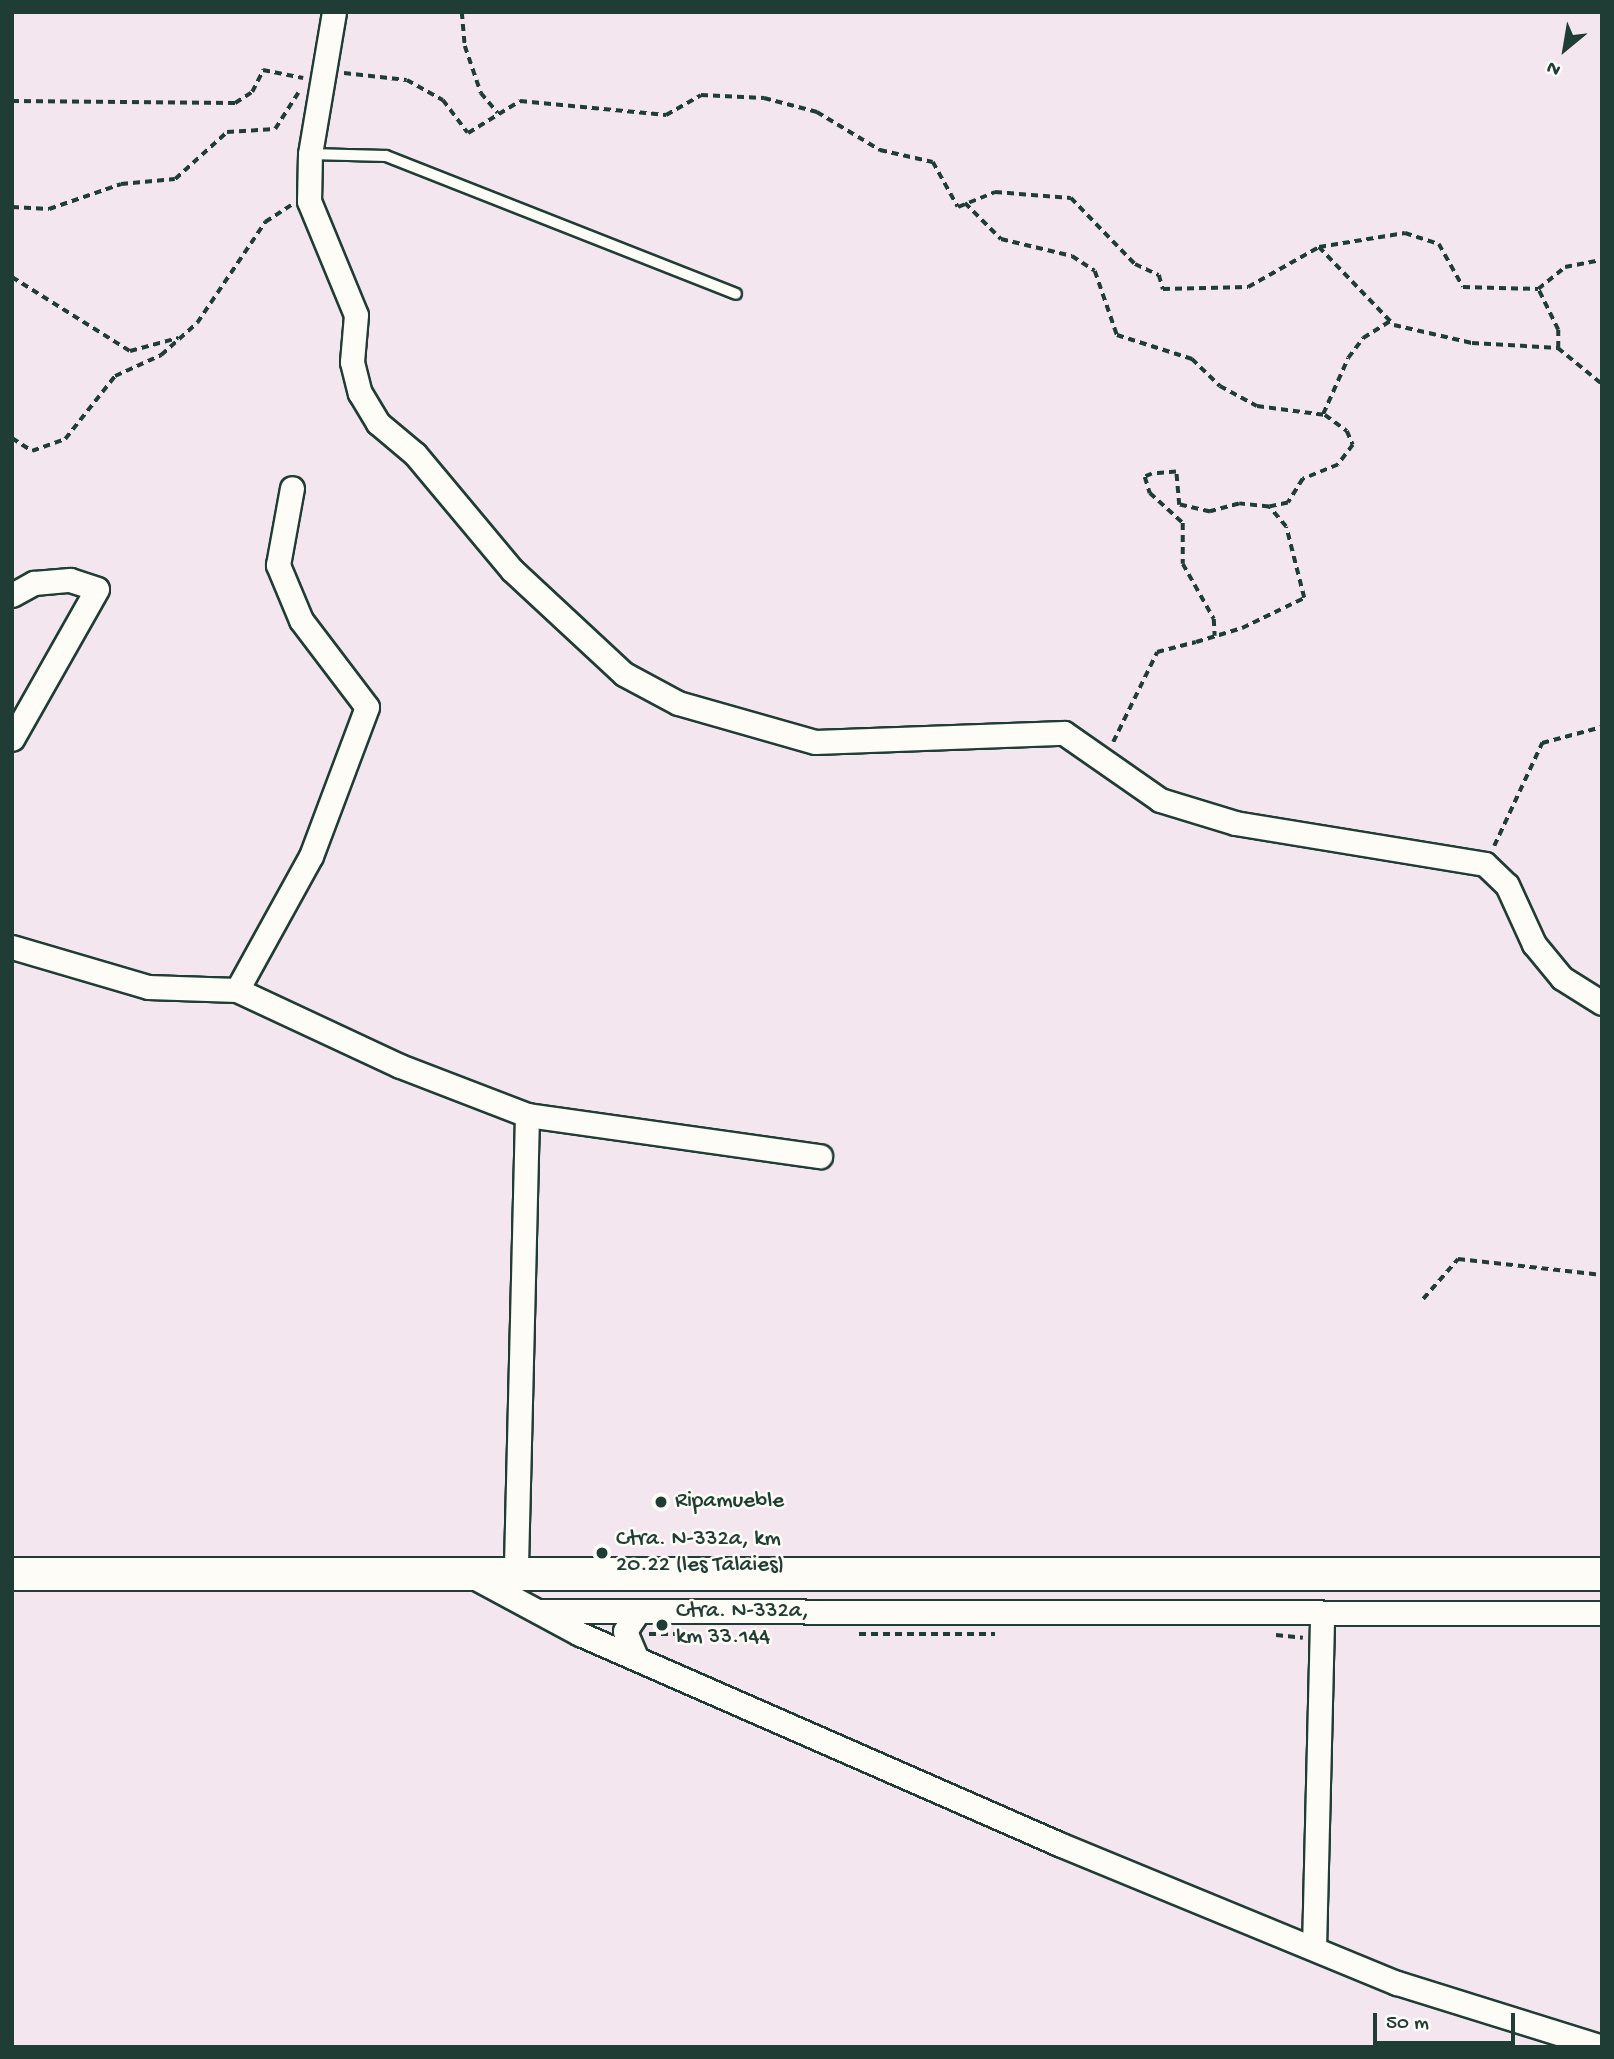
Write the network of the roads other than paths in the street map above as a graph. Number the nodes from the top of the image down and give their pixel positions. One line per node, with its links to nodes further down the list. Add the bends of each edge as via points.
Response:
1 (334, 12): 2 (street, via 315,78)
2 (310, 154): 3 (lane, via 386,156); 9 (street, via 310,201 356,315 352,362 360,393 378,423 415,454 512,570 624,674 678,703 815,742 1064,733 1160,800 1235,823 1485,864 1507,885 1534,944 1562,978)
3 (736, 294)
4 (292, 488): 8 (street, via 278,565 301,620 367,707 311,856)
5 (12, 595): 6 (street, via 34,583 70,580 97,589)
6 (16, 725)
7 (12, 947): 8 (street, via 148,988)
8 (237, 990): 10 (street, via 400,1066)
9 (1602, 1003)
10 (527, 1115): 11 (street); 15 (street)
11 (820, 1156)
12 (12, 1574): 14 (main road)
13 (1602, 1574): 15 (main road)
14 (474, 1577): 15 (main road); 16 (street)
15 (516, 1578)
16 (530, 1611): 17 (street); 20 (street)
17 (637, 1613): 18 (street); 20 (street, via 625,1631)
18 (1322, 1613): 19 (street); 21 (street)
19 (1602, 1613)
20 (636, 1657): 21 (street, via 1046,1839)
21 (1314, 1948): 22 (street, via 1492,2016)
22 (1602, 2047)

